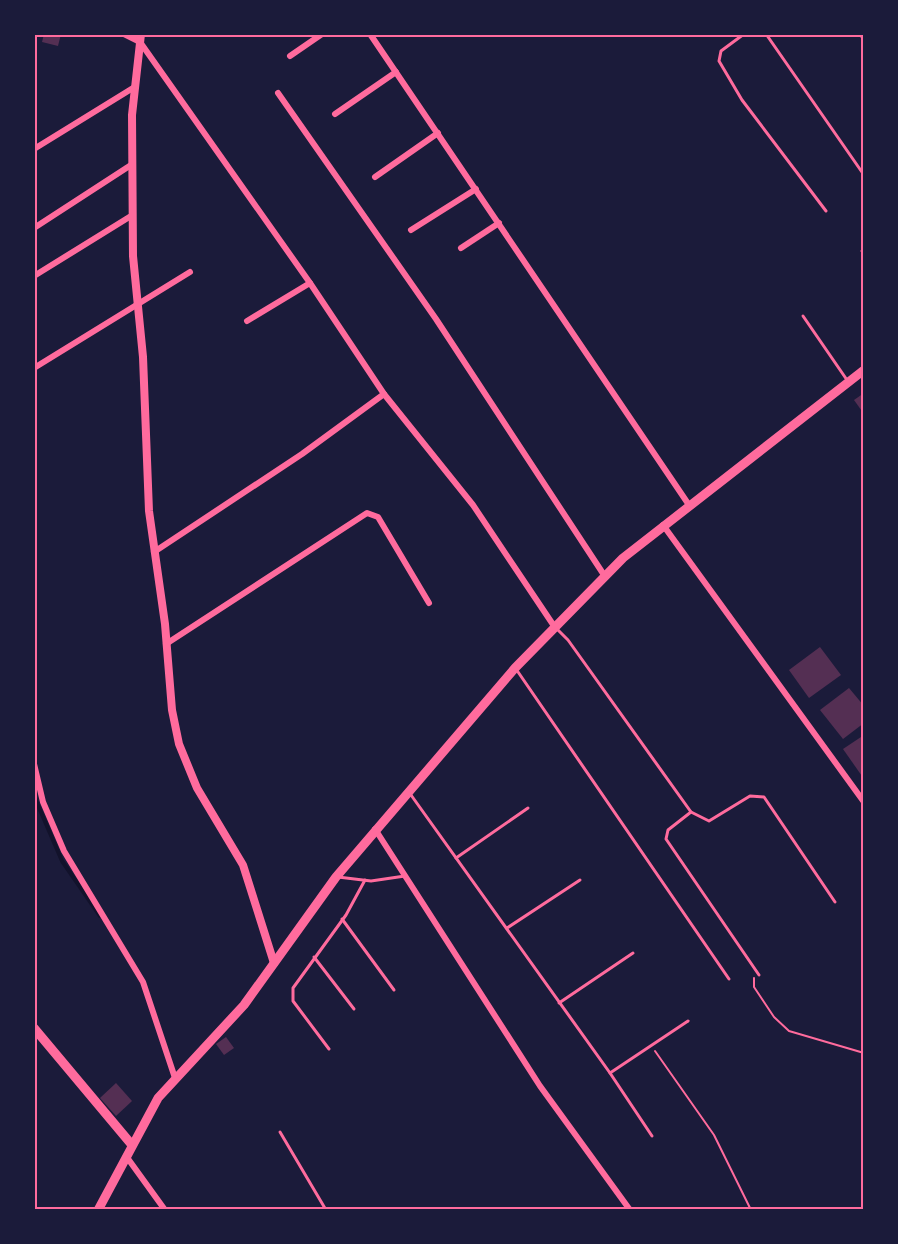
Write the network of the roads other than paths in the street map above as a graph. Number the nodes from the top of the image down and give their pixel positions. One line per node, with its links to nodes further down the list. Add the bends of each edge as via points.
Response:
1 (124, 34): 7 (street)
2 (322, 34): 9 (street)
3 (370, 34): 10 (street)
4 (744, 34): 20 (lane, via 722,51 719,61 742,100)
5 (766, 34): 17 (lane)
6 (860, 34): 8 (lane)
7 (140, 38): 11 (street); 28 (street)
8 (864, 40)
9 (291, 56)
10 (396, 72): 13 (street); 14 (street)
11 (133, 88): 15 (street); 16 (street)
12 (278, 93): 39 (street, via 436,319)
13 (335, 114)
14 (438, 133): 18 (street); 19 (street)
15 (34, 149)
16 (131, 165): 21 (street); 23 (street)
17 (864, 176)
18 (375, 177)
19 (476, 189): 22 (street); 24 (street)
20 (826, 211)
21 (131, 216): 27 (street); 29 (street)
22 (499, 223): 25 (street); 36 (street)
23 (34, 228)
24 (411, 230)
25 (460, 248)
26 (190, 272): 29 (street)
27 (34, 276)
28 (310, 284): 31 (street); 35 (street)
29 (138, 304): 32 (street); 38 (street)
30 (803, 316): 34 (lane)
31 (247, 321)
32 (34, 368)
33 (864, 370): 34 (main road)
34 (848, 381): 36 (main road)
35 (384, 394): 38 (street, via 302,454); 41 (street, via 484,521)
36 (689, 505): 37 (main road)
37 (663, 525): 39 (main road); 46 (street)
38 (154, 552): 42 (street)
39 (604, 575): 41 (main road)
40 (429, 603): 42 (street, via 378,518 367,513)
41 (555, 626): 43 (main road); 48 (lane)
42 (166, 644): 60 (street, via 172,710 180,744 197,788 243,866)
43 (515, 668): 45 (main road); 62 (lane)
44 (34, 764): 70 (street, via 43,802 64,851 143,982)
45 (408, 791): 49 (main road); 50 (lane)
46 (864, 802)
47 (528, 808): 50 (lane)
48 (691, 812): 55 (lane, via 710,821 750,796 764,797); 61 (lane, via 668,830 666,839)
49 (375, 829): 51 (street); 52 (main road)
50 (456, 858): 57 (lane)
51 (405, 876): 53 (lane); 78 (street, via 546,1094)
52 (336, 877): 53 (lane); 60 (main road)
53 (365, 880): 56 (lane)
54 (580, 880): 57 (lane)
55 (835, 902)
56 (342, 919): 59 (lane); 63 (lane)
57 (507, 928): 64 (lane)
58 (633, 953): 64 (lane)
59 (314, 957): 65 (lane); 68 (lane, via 292,987 293,1001)
60 (274, 963): 70 (main road, via 229,1023)
61 (758, 973)
62 (729, 979)
63 (394, 990)
64 (559, 1003): 69 (lane)
65 (354, 1009)
66 (688, 1021): 69 (lane)
67 (34, 1028): 73 (main road)
68 (328, 1049)
69 (610, 1073): 72 (lane)
70 (175, 1078): 73 (main road, via 158,1098)
71 (280, 1132): 77 (lane)
72 (652, 1136)
73 (132, 1145): 74 (main road)
74 (126, 1156): 75 (main road); 76 (street)
75 (98, 1209)
76 (165, 1209)
77 (326, 1209)
78 (630, 1209)

